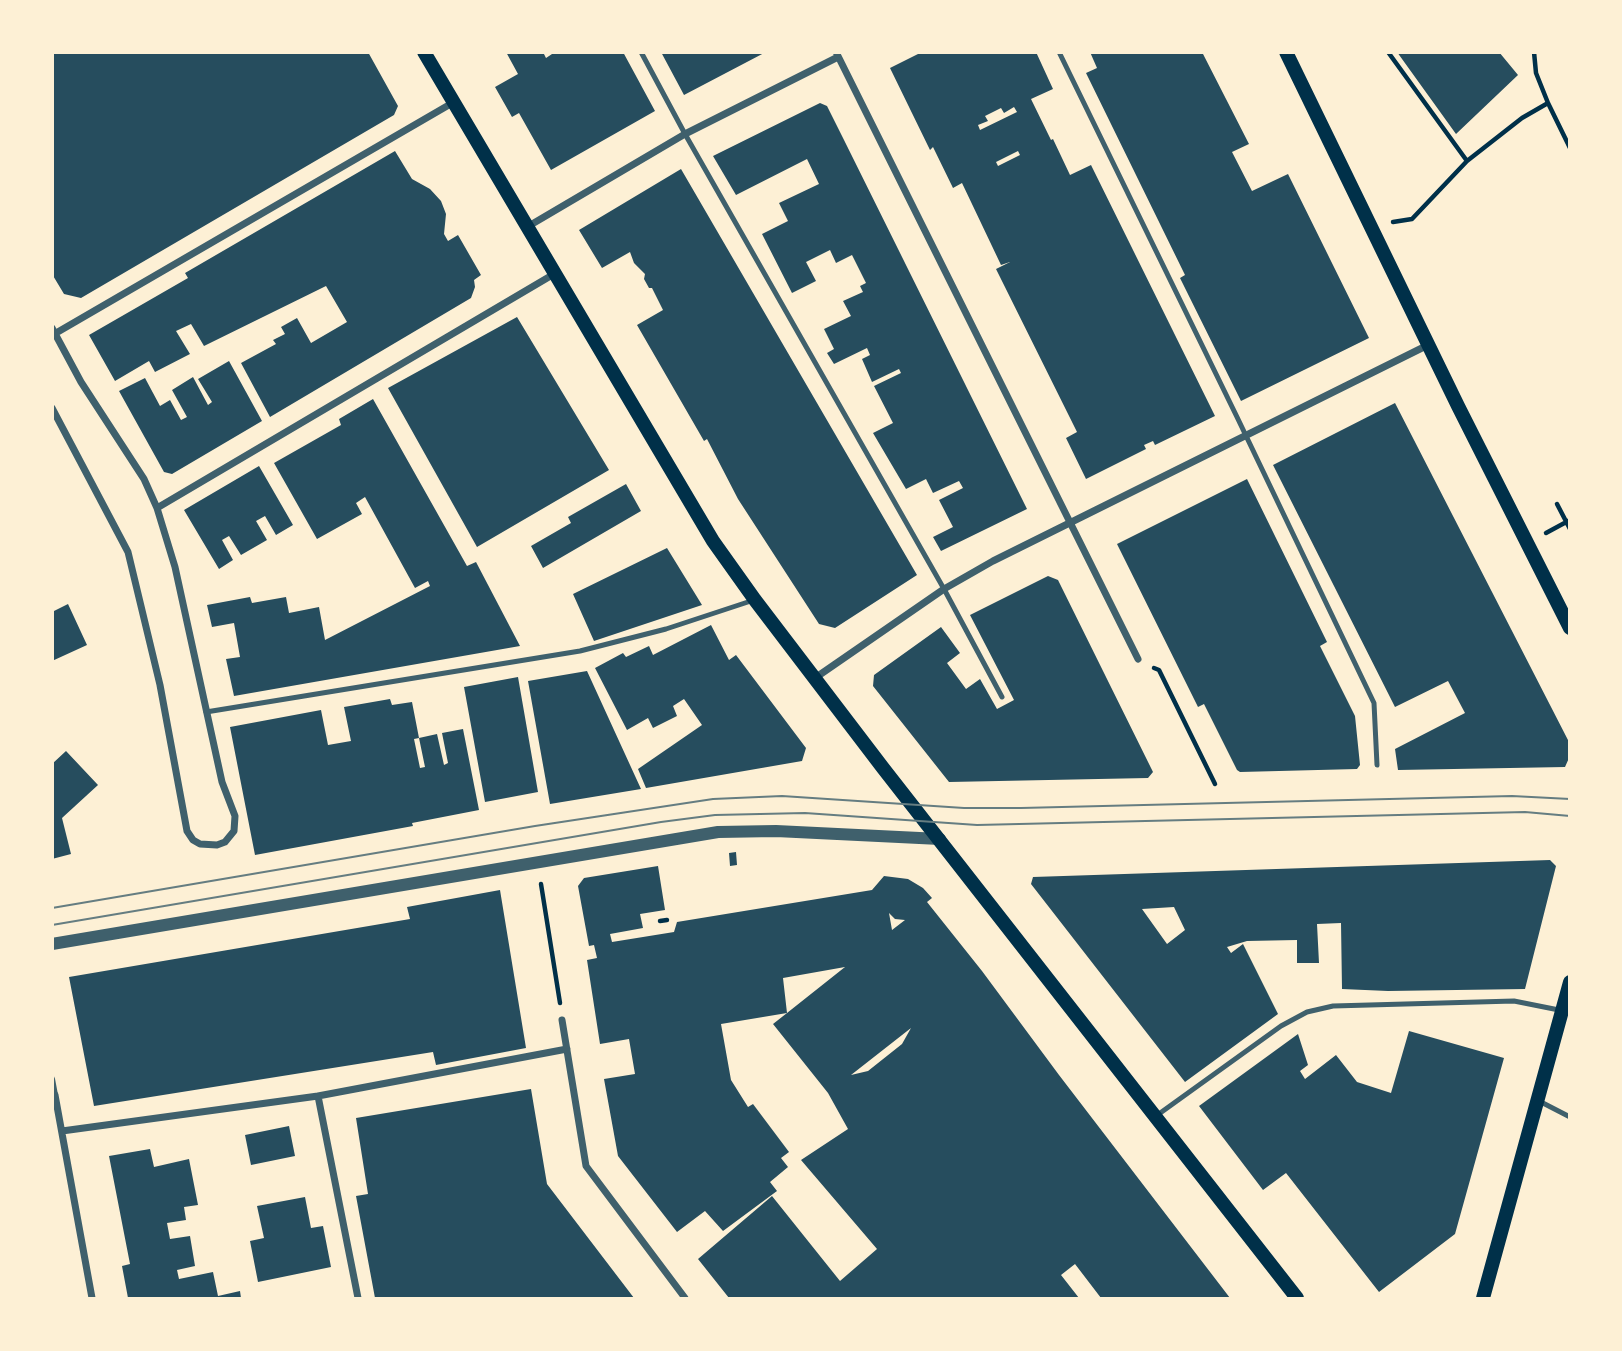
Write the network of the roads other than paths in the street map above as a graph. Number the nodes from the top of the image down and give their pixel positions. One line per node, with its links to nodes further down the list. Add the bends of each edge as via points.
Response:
1 (424, 52): 7 (main road)
2 (641, 52): 8 (lane)
3 (848, 52): 6 (street)
4 (1059, 52): 14 (lane)
5 (1286, 52): 12 (main road)
6 (837, 55): 8 (street); 16 (street)
7 (454, 102): 9 (main road); 11 (street)
8 (685, 134): 9 (street); 17 (lane)
9 (527, 227): 10 (main road)
10 (554, 274): 15 (street); 18 (main road, via 713,541)
11 (54, 331): 15 (street, via 144,479)
12 (1428, 345): 14 (street); 19 (main road)
13 (52, 408): 23 (street, via 128,552 160,685 187,831 200,844 217,845 234,831 235,816)
14 (1246, 435): 16 (street); 24 (lane, via 1374,703)
15 (156, 508): 23 (street, via 175,566)
16 (1069, 523): 17 (street); 20 (street)
17 (944, 589): 21 (street); 22 (lane)
18 (755, 600): 21 (main road); 23 (lane, via 580,651)
19 (1570, 628)
20 (1138, 659)
21 (815, 678): 25 (main road)
22 (1002, 697)
23 (206, 712)
24 (1377, 765)
25 (940, 839): 26 (street, via 718,832); 35 (main road)
26 (52, 944)
27 (1570, 982): 28 (main road)
28 (1562, 1011): 34 (main road); 35 (lane, via 1514,1001 1333,1006 1307,1012)
29 (562, 1020): 30 (street)
30 (566, 1049): 33 (street); 40 (street, via 586,1166)
31 (52, 1079): 32 (street)
32 (55, 1095): 37 (street)
33 (318, 1097): 37 (street); 39 (street)
34 (1539, 1101): 36 (lane); 42 (main road)
35 (1156, 1116): 41 (main road)
36 (1570, 1117)
37 (62, 1130): 38 (street)
38 (92, 1298)
39 (358, 1298)
40 (685, 1298)
41 (1297, 1298)
42 (1483, 1298)

